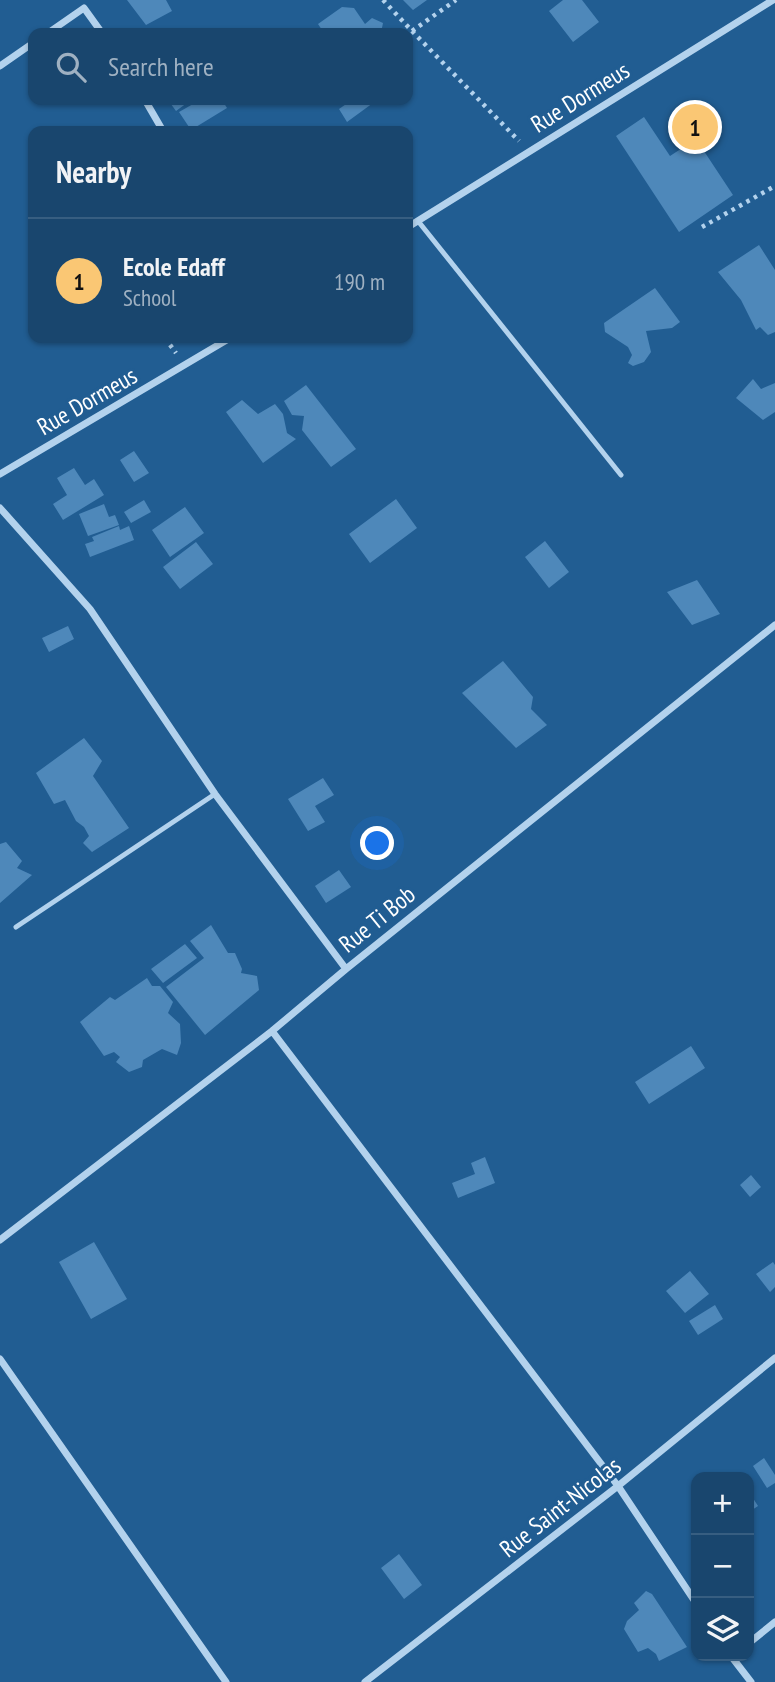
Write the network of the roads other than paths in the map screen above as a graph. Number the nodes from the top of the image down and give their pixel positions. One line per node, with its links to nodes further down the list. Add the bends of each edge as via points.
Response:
1 (773, 0): 8 (street, Rue Dormeus)
2 (55, 28): 3 (street, via 84,8)
3 (98, 28)
4 (28, 46): 5 (street)
5 (0, 66)
6 (148, 105): 7 (street)
7 (160, 126)
8 (418, 221): 9 (street, Rue Dormeus); 12 (lane)
9 (413, 224)
10 (222, 343): 11 (street, Rue Dormeus)
11 (0, 474)
12 (621, 475)
13 (0, 508): 15 (street, via 90,609)
14 (775, 625): 17 (street, Rue Ti Bob)
15 (215, 794): 16 (lane); 17 (street)
16 (16, 927)
17 (346, 969): 18 (street, Rue Ti Bob)
18 (272, 1031): 19 (street, Rue Ti Bob); 22 (street)
19 (0, 1240)
20 (775, 1358): 22 (street, Rue Saint-Nicolas)
21 (0, 1359): 27 (street)
22 (618, 1486): 23 (street); 28 (street, Rue Saint-Nicolas)
23 (693, 1598)
24 (775, 1622): 25 (street)
25 (754, 1639)
26 (736, 1661): 29 (street)
27 (226, 1682)
28 (365, 1682)
29 (751, 1682)

